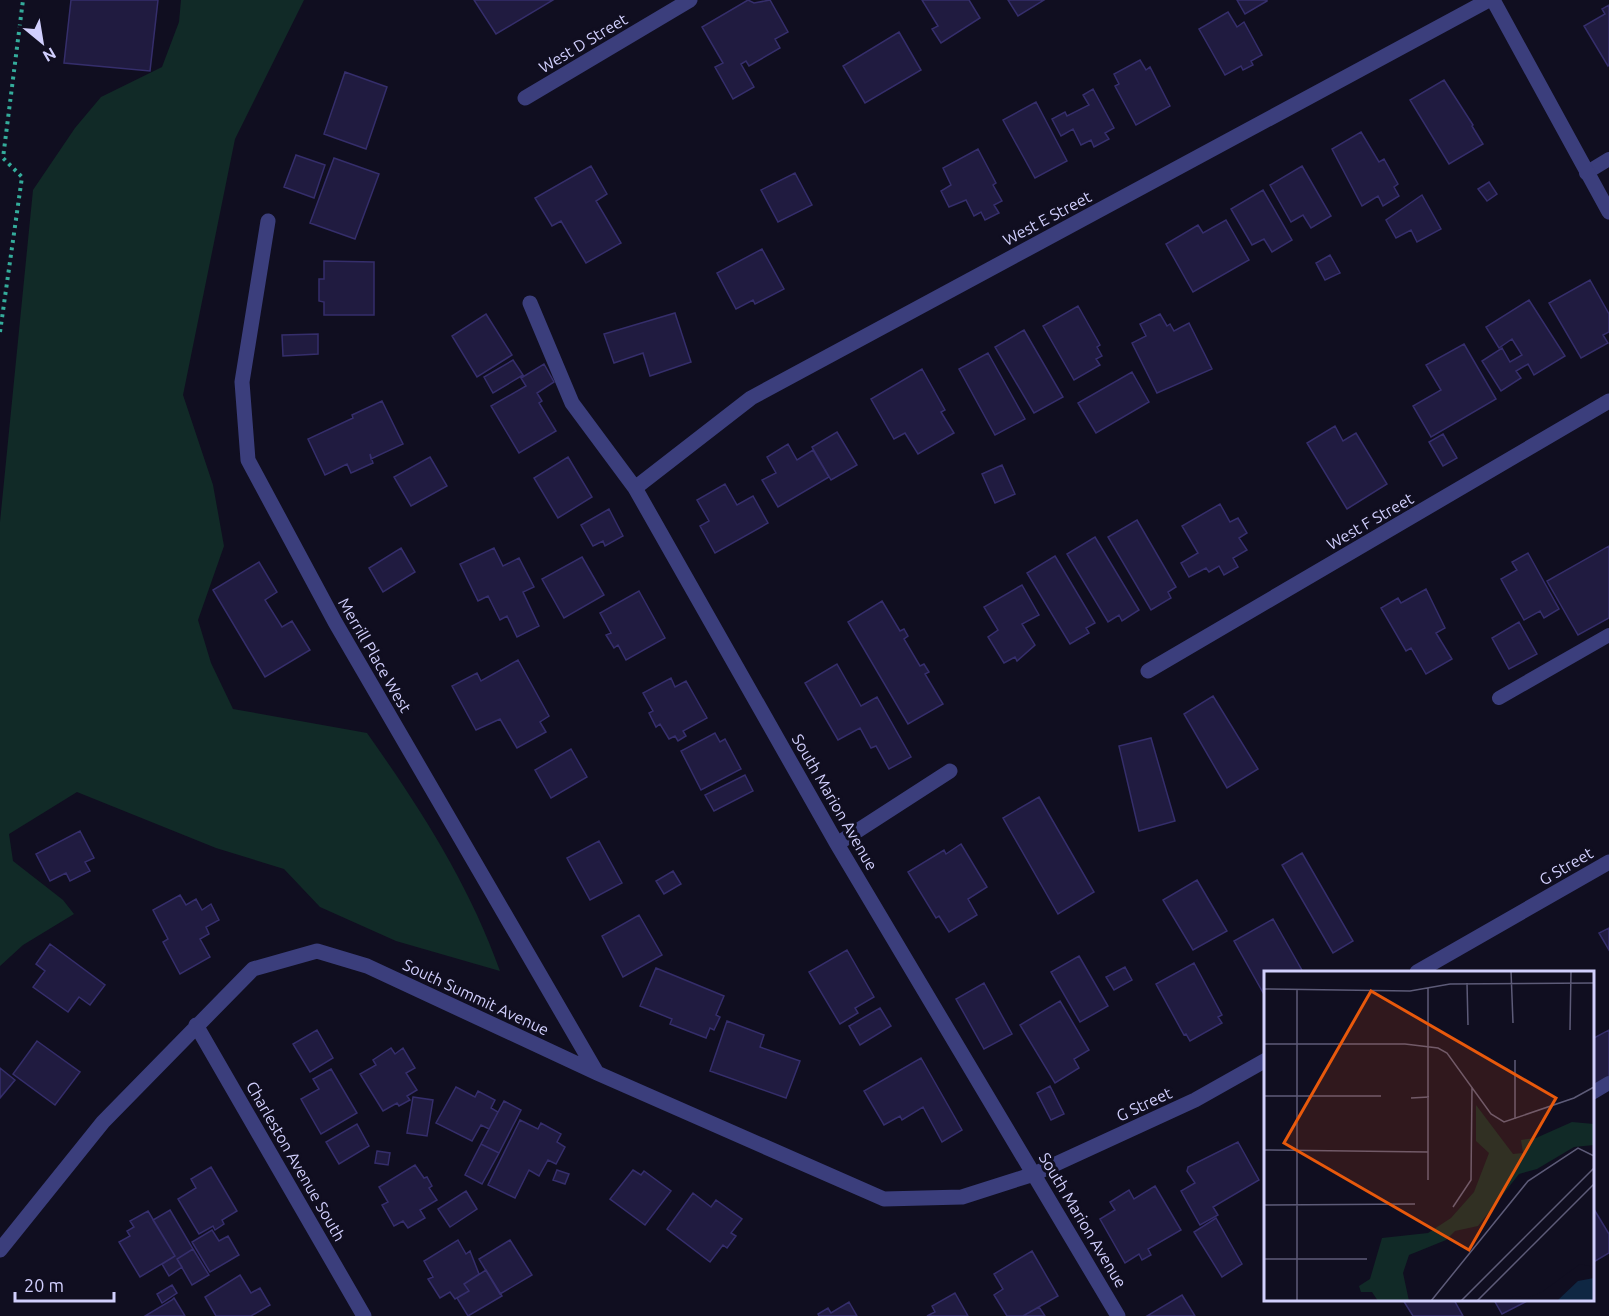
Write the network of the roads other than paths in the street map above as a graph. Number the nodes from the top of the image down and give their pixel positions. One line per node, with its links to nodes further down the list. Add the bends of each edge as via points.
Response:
1 (690, 0): 3 (street, West D Street)
2 (1491, 0): 5 (street); 10 (street, West E Street, via 751,398)
3 (525, 98)
4 (1609, 159): 5 (lane)
5 (1586, 173): 6 (street)
6 (1609, 212)
7 (268, 221): 20 (street, Merrill Place West, via 242,382 248,460 334,622)
8 (530, 303): 10 (street, South Marion Avenue, via 572,403)
9 (1609, 401): 12 (street, West F Street)
10 (635, 488): 15 (street, South Marion Avenue)
11 (1609, 635): 13 (lane)
12 (1149, 671)
13 (1499, 698)
14 (950, 771): 15 (street)
15 (837, 844): 23 (street, South Marion Avenue)
16 (1609, 862): 17 (street, G Street)
17 (1419, 971)
18 (196, 1025): 20 (street, South Summit Avenue, via 253,969 316,951 367,966); 24 (street, South Summit Avenue, via 103,1122); 25 (street, Charleston Avenue South)
19 (1264, 1061): 23 (street, G Street, via 1195,1100)
20 (597, 1073): 23 (street, South Summit Avenue, via 884,1199 962,1197)
21 (1609, 1083): 22 (lane)
22 (1594, 1092)
23 (1034, 1174): 26 (street, South Marion Avenue)
24 (0, 1250)
25 (364, 1316)
26 (1118, 1316)

